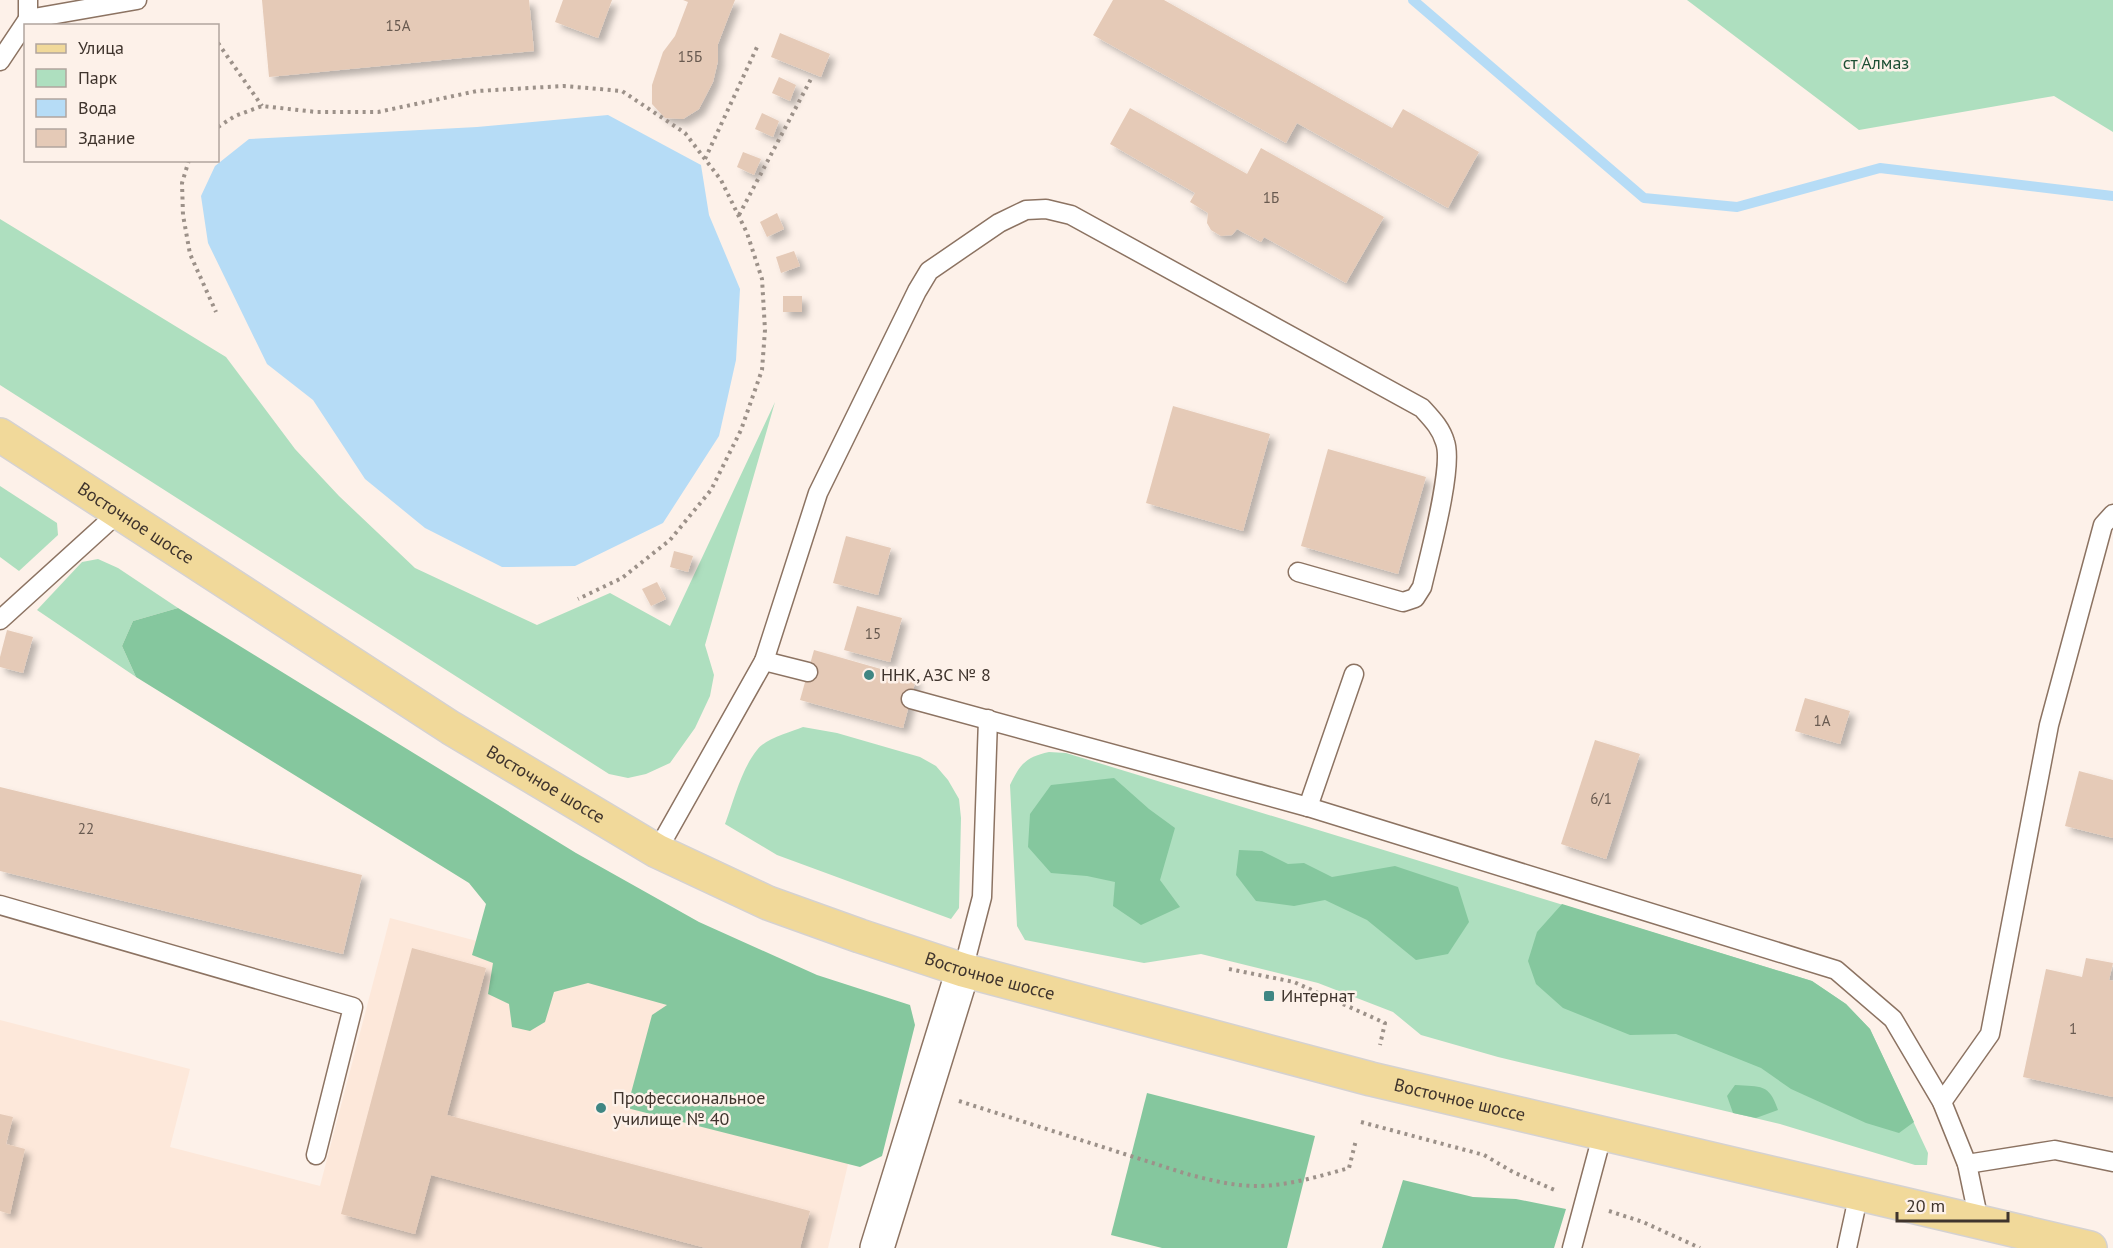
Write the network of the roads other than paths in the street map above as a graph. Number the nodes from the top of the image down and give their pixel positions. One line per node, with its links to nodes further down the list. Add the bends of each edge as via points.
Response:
1 (28, 0): 3 (lane)
2 (137, 0): 3 (lane)
3 (28, 19): 4 (lane)
4 (25, 24)
5 (24, 25): 6 (lane)
6 (0, 61)
7 (0, 435): 8 (main road, Восточное шоссе)
8 (119, 512): 11 (lane); 18 (main road, Восточное шоссе, via 451,728)
9 (2113, 514): 21 (lane, via 2103,525 2049,725 1990,1034)
10 (1298, 572): 12 (lane, via 1404,603 1415,598 1422,587 1448,468 1446,444 1437,425 1422,408 1071,215 1046,209 1026,210 999,223 929,271 818,493)
11 (0, 620)
12 (764, 661): 13 (lane); 18 (lane)
13 (808, 672)
14 (1354, 674): 17 (lane)
15 (911, 699): 16 (lane)
16 (988, 719): 17 (lane); 20 (lane, via 982,897)
17 (1308, 807): 21 (lane, via 1836,970 1893,1019)
18 (657, 851): 20 (main road, Восточное шоссе, via 768,903)
19 (0, 905): 23 (lane, via 353,1007)
20 (963, 970): 22 (main road, Восточное шоссе, via 1371,1079); 28 (street)
21 (1942, 1102): 25 (lane)
22 (1603, 1132): 26 (main road, Восточное шоссе); 29 (lane)
23 (316, 1155)
24 (2113, 1162): 25 (lane, via 2055,1150)
25 (1967, 1164): 27 (lane)
26 (1859, 1193): 27 (main road, Восточное шоссе); 30 (lane)
27 (1979, 1221): 31 (main road, Восточное шоссе)
28 (878, 1248)
29 (1572, 1248)
30 (1847, 1248)
31 (2090, 1248)

